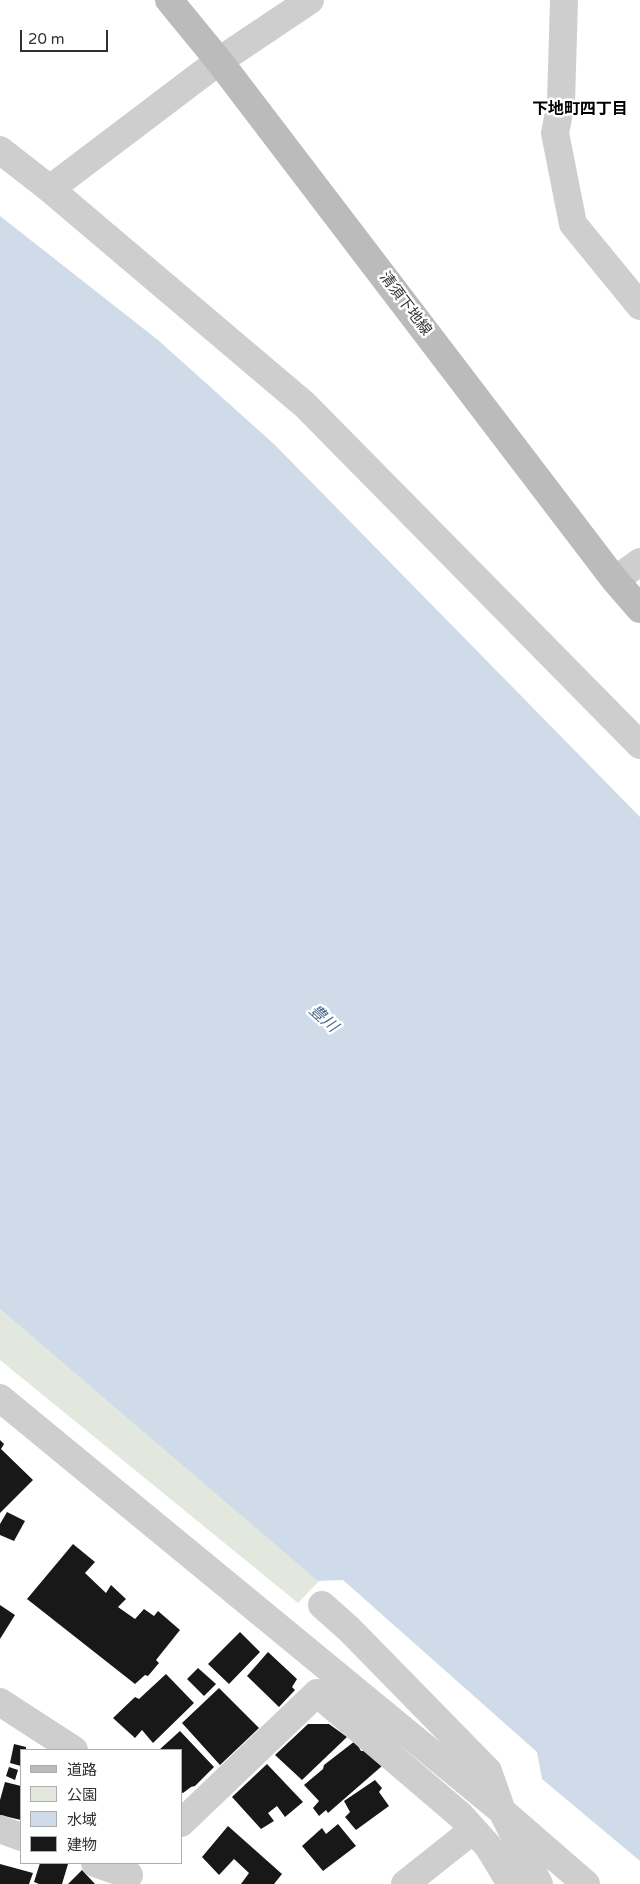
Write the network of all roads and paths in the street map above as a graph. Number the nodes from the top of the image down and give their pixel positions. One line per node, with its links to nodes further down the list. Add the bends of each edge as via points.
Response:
1 (170, 0): 4 (main road, 清須下地線)
2 (310, 0): 4 (street)
3 (564, 0): 7 (street, via 561,103 555,133 573,224)
4 (219, 61): 6 (street); 9 (main road, 清須下地線)
5 (0, 150): 6 (street)
6 (50, 189): 11 (street, via 305,405)
7 (640, 306)
8 (640, 562): 9 (street)
9 (615, 580): 10 (main road, 清須下地線)
10 (640, 609)
11 (640, 745)
12 (0, 1398): 16 (street)
13 (322, 1605): 16 (street, via 488,1771)
14 (0, 1702): 15 (street)
15 (72, 1749)
16 (502, 1811): 25 (street); 26 (street)
17 (182, 1822): 19 (street, via 317,1693 460,1815)
18 (0, 1829): 20 (street)
19 (473, 1830): 23 (street); 24 (street, via 488,1846)
20 (20, 1837)
21 (98, 1864): 22 (street)
22 (129, 1874)
23 (404, 1884)
24 (511, 1884)
25 (539, 1884)
26 (586, 1884)

